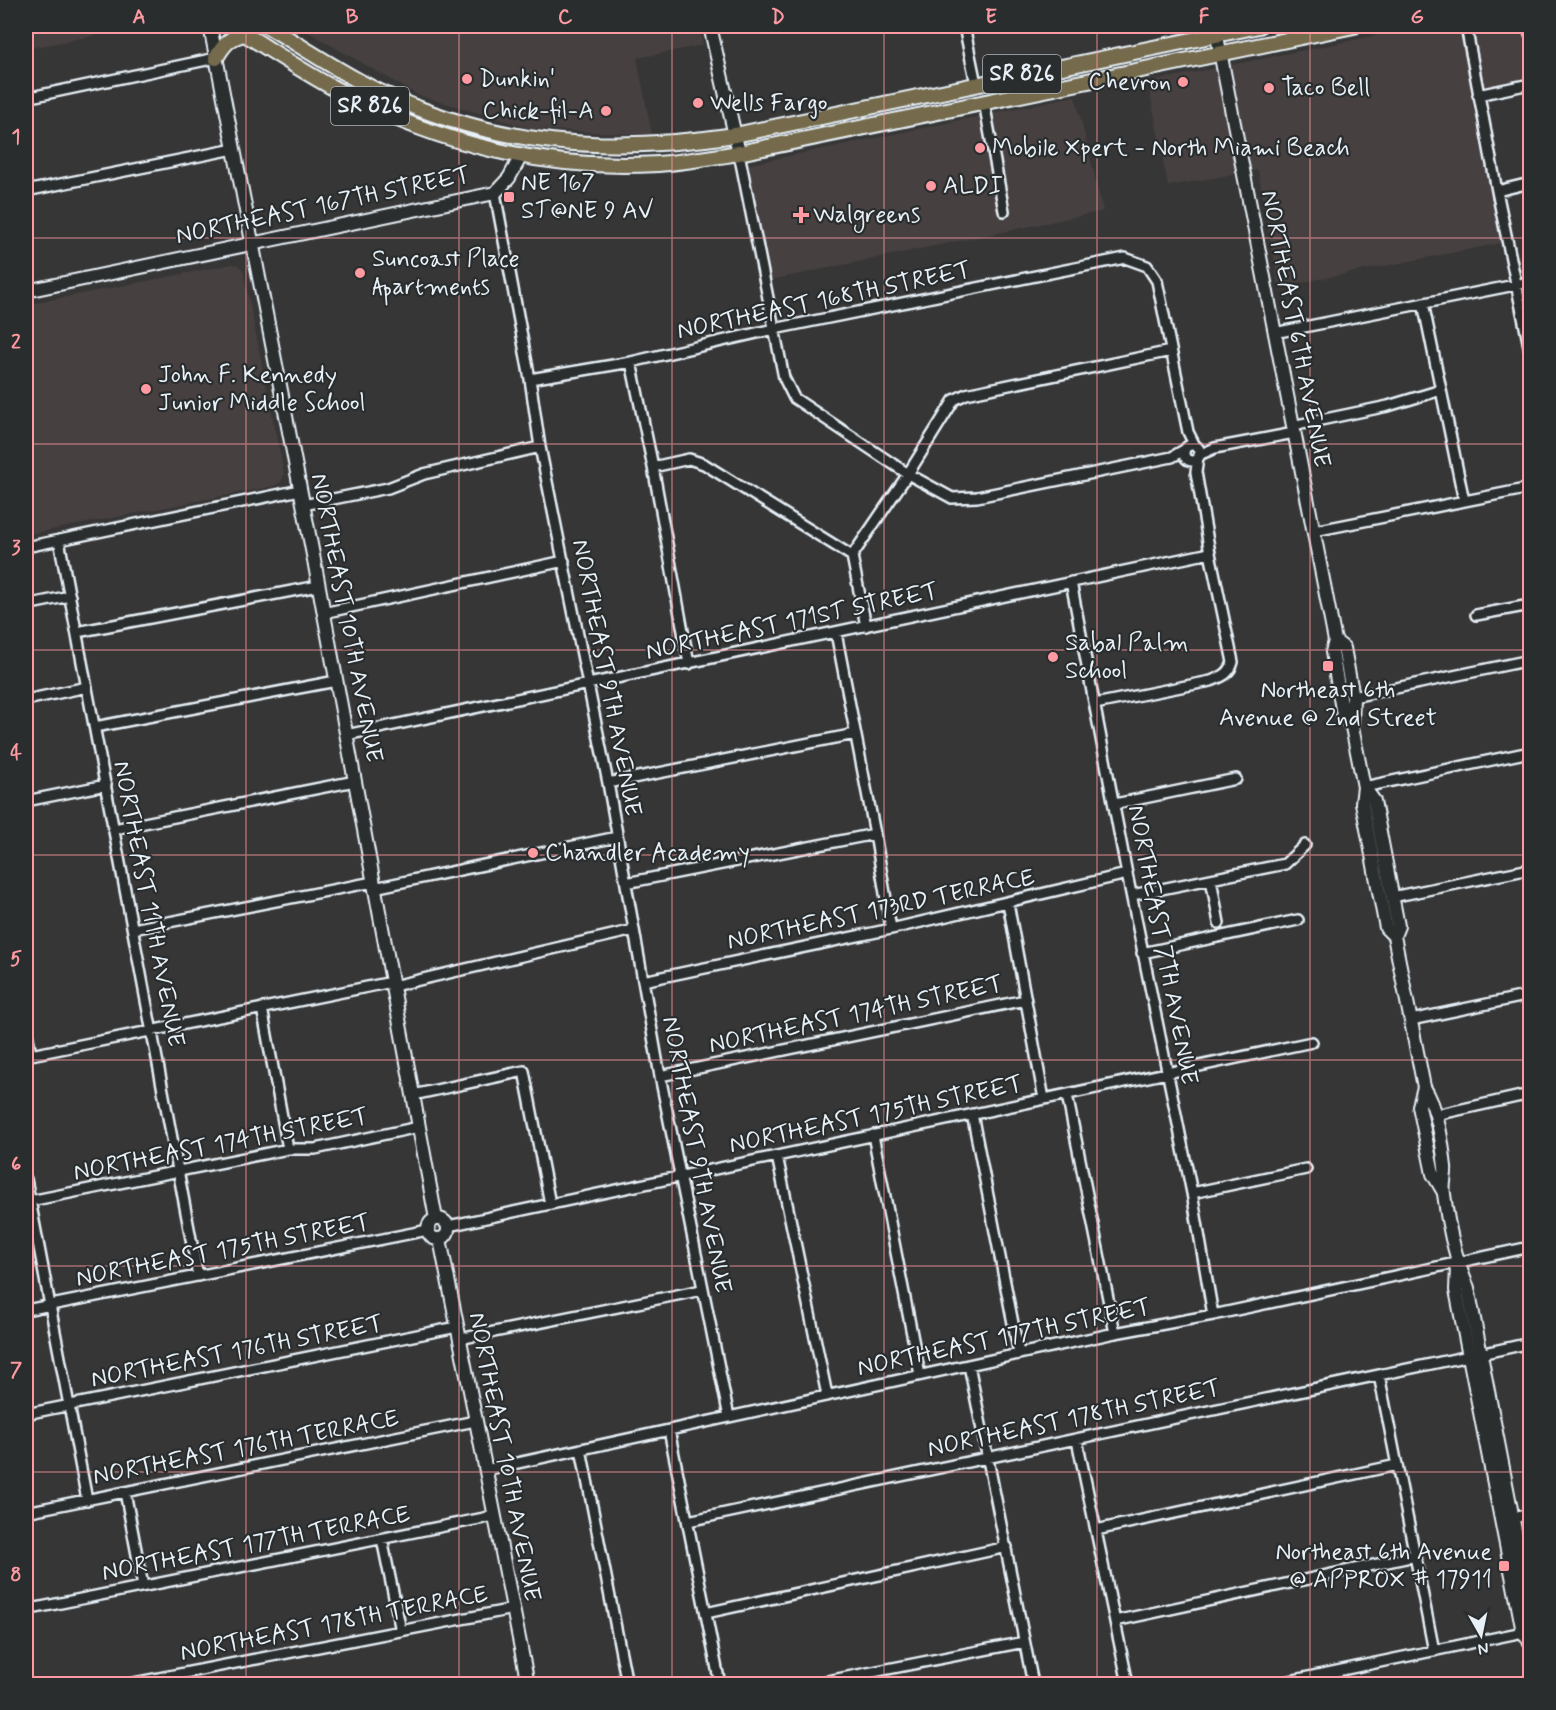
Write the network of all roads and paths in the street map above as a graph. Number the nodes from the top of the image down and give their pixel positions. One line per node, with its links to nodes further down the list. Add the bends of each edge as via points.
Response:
1 (210, 26): 14 (street, NORTHEAST 10TH AVENUE)
2 (232, 26): 11 (main road, SR 826)
3 (267, 26): 23 (main road, SR 826, via 347,74 418,108 477,127)
4 (710, 26): 22 (street)
5 (964, 26): 16 (street)
6 (1259, 26): 10 (main road, SR 826)
7 (1354, 26): 13 (main road, SR 826)
8 (1466, 26): 18 (street)
9 (1529, 26): 12 (street)
10 (1216, 30): 13 (street, NORTHEAST 6TH AVENUE); 15 (main road, SR 826)
11 (245, 34): 14 (main road, via 231,38); 26 (main road, SR 826, via 340,92 402,121 438,135)
12 (1530, 34)
13 (1221, 54): 20 (main road, SR 826); 38 (street, NORTHEAST 6TH AVENUE)
14 (216, 58): 19 (street); 24 (street, NORTHEAST 10TH AVENUE)
15 (1017, 75): 16 (main road, SR 826); 20 (main road, via 993,89)
16 (976, 84): 21 (main road); 22 (main road, SR 826)
17 (1530, 84): 18 (street)
18 (1478, 95): 29 (street)
19 (26, 98)
20 (984, 102): 21 (main road, SR 826); 31 (street)
21 (963, 106): 25 (main road, SR 826)
22 (735, 135): 23 (main road, SR 826, via 623,146); 25 (street)
23 (546, 141): 26 (main road)
24 (234, 149): 28 (street); 32 (street, NORTHEAST 10TH AVENUE)
25 (739, 153): 26 (main road, SR 826, via 628,165); 37 (street)
26 (521, 156): 30 (street, NORTHEAST 167TH STREET)
27 (1530, 183): 29 (street)
28 (26, 191)
29 (1497, 191): 34 (street)
30 (495, 194): 32 (street, NORTHEAST 167TH STREET); 42 (street, NORTHEAST 9TH AVENUE)
31 (1004, 211)
32 (253, 244): 35 (street, NORTHEAST 167TH STREET); 50 (street, NORTHEAST 10TH AVENUE)
33 (1530, 282): 34 (street)
34 (1517, 285): 36 (street); 40 (street)
35 (26, 291)
36 (1423, 303): 38 (street); 43 (street)
37 (774, 329): 39 (street, NORTHEAST 168TH STREET, via 1125,258 1147,266 1157,281); 41 (street, NORTHEAST 168TH STREET); 48 (street, via 784,378 794,398)
38 (1274, 333): 44 (street, NORTHEAST 6TH AVENUE)
39 (1171, 351): 46 (street); 48 (street, via 966,394 954,400)
40 (1530, 351)
41 (631, 362): 42 (street, NORTHEAST 168TH STREET); 47 (street)
42 (530, 379): 45 (street, NORTHEAST 9TH AVENUE)
43 (1441, 390): 44 (street); 51 (street)
44 (1293, 429): 46 (street); 53 (street, NORTHEAST 6TH AVENUE)
45 (540, 447): 52 (street, via 424,474 388,488); 58 (street, NORTHEAST 9TH AVENUE)
46 (1192, 453): 48 (street, via 976,497 952,498); 56 (street)
47 (653, 467): 57 (street, via 689,459 704,464); 71 (street)
48 (908, 474): 57 (street)
49 (1530, 488): 51 (street)
50 (300, 490): 52 (street, NORTHEAST 10TH AVENUE); 54 (street)
51 (1464, 501): 53 (street)
52 (303, 506): 60 (street, NORTHEAST 10TH AVENUE)
53 (1314, 531): 69 (street, NORTHEAST 6TH AVENUE)
54 (59, 540): 55 (street); 61 (street, NORTHEAST 11TH AVENUE)
55 (26, 547)
56 (1210, 553): 59 (street, NORTHEAST 171ST STREET); 77 (street, via 1233,662 1229,672 1211,681)
57 (852, 556): 66 (street)
58 (564, 561): 64 (street); 73 (street, NORTHEAST 9TH AVENUE)
59 (1071, 582): 66 (street, NORTHEAST 171ST STREET); 77 (street, NORTHEAST 7TH AVENUE)
60 (318, 586): 64 (street, NORTHEAST 10TH AVENUE); 67 (street)
61 (70, 596): 62 (street); 67 (street, NORTHEAST 11TH AVENUE)
62 (26, 605)
63 (1530, 605): 65 (street)
64 (323, 613): 72 (street, NORTHEAST 10TH AVENUE)
65 (1476, 615)
66 (866, 626): 68 (street, NORTHEAST 171ST STREET)
67 (77, 632): 74 (street, NORTHEAST 11TH AVENUE)
68 (836, 633): 71 (street, NORTHEAST 171ST STREET); 80 (street)
69 (1335, 641): 75 (street, NORTHEAST 6TH AVENUE, via 1344,648); 79 (street, NORTHEAST 6TH AVENUE, via 1332,652 1343,715)
70 (1530, 660): 75 (street)
71 (689, 664): 73 (street, NORTHEAST 171ST STREET)
72 (336, 681): 78 (street); 81 (street, NORTHEAST 10TH AVENUE)
73 (587, 685): 81 (street, NORTHEAST 171ST STREET); 85 (street, NORTHEAST 9TH AVENUE)
74 (87, 687): 76 (street); 78 (street, NORTHEAST 11TH AVENUE)
75 (1353, 697): 79 (street, NORTHEAST 6TH AVENUE)
76 (26, 700)
77 (1095, 704): 89 (street, NORTHEAST 7TH AVENUE)
78 (95, 727): 86 (street, NORTHEAST 11TH AVENUE)
79 (1352, 727): 87 (street, NORTHEAST 6TH AVENUE)
80 (855, 734): 85 (street); 91 (street)
81 (346, 735): 84 (street, NORTHEAST 10TH AVENUE)
82 (1530, 752): 87 (street)
83 (1236, 779): 89 (street)
84 (355, 781): 90 (street); 98 (street, NORTHEAST 10TH AVENUE)
85 (608, 783): 92 (street, NORTHEAST 9TH AVENUE)
86 (106, 784): 88 (street); 90 (street, NORTHEAST 11TH AVENUE)
87 (1364, 787): 100 (street, NORTHEAST 6TH AVENUE, via 1374,801); 107 (street, NORTHEAST 6TH AVENUE, via 1362,803 1380,900 1386,928)
88 (26, 801)
89 (1115, 804): 95 (street, NORTHEAST 7TH AVENUE)
90 (114, 829): 104 (street, NORTHEAST 11TH AVENUE)
91 (875, 834): 97 (street); 105 (street)
92 (618, 837): 97 (street, NORTHEAST 9TH AVENUE); 98 (street)
93 (1305, 846): 96 (street, via 1285,864)
94 (1530, 869): 100 (street)
95 (1127, 874): 99 (street, NORTHEAST 7TH AVENUE); 101 (street, NORTHEAST 173RD TERRACE)
96 (1211, 879): 99 (street); 103 (street)
97 (626, 883): 106 (street, NORTHEAST 9TH AVENUE)
98 (374, 885): 104 (street); 110 (street, NORTHEAST 10TH AVENUE)
99 (1132, 895): 108 (street, NORTHEAST 7TH AVENUE)
100 (1392, 897): 107 (street, NORTHEAST 6TH AVENUE, via 1398,927)
101 (1008, 903): 105 (street, NORTHEAST 173RD TERRACE); 112 (street)
102 (1298, 920): 108 (street)
103 (1219, 922)
104 (133, 929): 116 (street, NORTHEAST 11TH AVENUE)
105 (891, 929): 109 (street, NORTHEAST 173RD TERRACE)
106 (634, 930): 109 (street, NORTHEAST 9TH AVENUE); 110 (street)
107 (1394, 936): 114 (street, NORTHEAST 6TH AVENUE)
108 (1142, 953): 119 (street, NORTHEAST 7TH AVENUE)
109 (643, 981): 120 (street, NORTHEAST 9TH AVENUE)
110 (392, 984): 113 (street); 123 (street, NORTHEAST 10TH AVENUE)
111 (1530, 995): 114 (street)
112 (1025, 1000): 120 (street, NORTHEAST 174TH STREET); 125 (street)
113 (262, 1008): 116 (street); 130 (street)
114 (1411, 1020): 121 (street, NORTHEAST 6TH AVENUE)
115 (26, 1026): 118 (street)
116 (152, 1031): 118 (street); 133 (street, NORTHEAST 11TH AVENUE)
117 (1312, 1042): 119 (street, NORTHEAST 175TH STREET)
118 (28, 1056)
119 (1166, 1073): 124 (street, NORTHEAST 175TH STREET); 137 (street, NORTHEAST 7TH AVENUE)
120 (660, 1076): 134 (street, NORTHEAST 9TH AVENUE)
121 (1425, 1087): 127 (street, NORTHEAST 6TH AVENUE); 136 (street, NORTHEAST 6TH AVENUE, via 1419,1106 1433,1174)
122 (1530, 1094): 127 (street)
123 (413, 1095): 128 (street, NORTHEAST 10TH AVENUE); 139 (street, via 524,1071)
124 (1067, 1095): 125 (street, NORTHEAST 175TH STREET); 152 (street)
125 (1044, 1099): 126 (street, NORTHEAST 175TH STREET)
126 (972, 1114): 129 (street, NORTHEAST 175TH STREET); 154 (street)
127 (1436, 1114): 136 (street, NORTHEAST 6TH AVENUE, via 1446,1169)
128 (419, 1127): 130 (street, NORTHEAST 174TH STREET, via 315,1149); 140 (street, NORTHEAST 10TH AVENUE)
129 (873, 1135): 131 (street, NORTHEAST 175TH STREET); 157 (street)
130 (288, 1149): 133 (street, NORTHEAST 174TH STREET)
131 (777, 1156): 134 (street, NORTHEAST 175TH STREET); 159 (street)
132 (1306, 1169): 137 (street)
133 (178, 1170): 138 (street, NORTHEAST 174TH STREET); 146 (street, NORTHEAST 11TH AVENUE)
134 (681, 1176): 139 (street, NORTHEAST 175TH STREET); 147 (street, NORTHEAST 9TH AVENUE)
135 (26, 1179): 138 (street)
136 (1443, 1191): 145 (street, NORTHEAST 6TH AVENUE)
137 (1192, 1193): 150 (street, NORTHEAST 7TH AVENUE)
138 (30, 1201): 148 (street)
139 (550, 1204): 141 (street, NORTHEAST 175TH STREET)
140 (436, 1219): 141 (street); 142 (street, via 430,1222)
141 (447, 1226): 143 (street, via 447,1233)
142 (428, 1230): 143 (street); 146 (street, NORTHEAST 175TH STREET)
143 (440, 1239): 151 (street, NORTHEAST 10TH AVENUE)
144 (1530, 1247): 145 (street, NORTHEAST 177TH STREET)
145 (1457, 1263): 150 (street, NORTHEAST 177TH STREET); 155 (street, NORTHEAST 6TH AVENUE, via 1456,1290)
146 (198, 1276): 148 (street, NORTHEAST 175TH STREET)
147 (702, 1290): 151 (street, NORTHEAST 176TH STREET); 162 (street, NORTHEAST 9TH AVENUE)
148 (50, 1306): 149 (street, NORTHEAST 175TH STREET); 160 (street)
149 (26, 1310)
150 (1213, 1315): 152 (street, NORTHEAST 177TH STREET)
151 (458, 1333): 160 (street, NORTHEAST 176TH STREET); 163 (street, NORTHEAST 10TH AVENUE)
152 (1115, 1333): 154 (street, NORTHEAST 177TH STREET)
153 (1530, 1343): 155 (street, NORTHEAST 178TH STREET)
154 (1019, 1354): 156 (street, NORTHEAST 177TH STREET)
155 (1475, 1355): 158 (street, NORTHEAST 178TH STREET); 175 (street, NORTHEAST 6TH AVENUE); 188 (street, NORTHEAST 6TH AVENUE)
156 (969, 1365): 157 (street, NORTHEAST 177TH STREET); 167 (street)
157 (920, 1375): 159 (street, NORTHEAST 177TH STREET)
158 (1379, 1375): 165 (street, NORTHEAST 178TH STREET); 168 (street)
159 (827, 1395): 162 (street, NORTHEAST 177TH STREET)
160 (69, 1406): 161 (street, NORTHEAST 176TH STREET); 171 (street)
161 (26, 1414)
162 (729, 1417): 164 (street, NORTHEAST 177TH STREET)
163 (475, 1421): 169 (street, NORTHEAST 10TH AVENUE); 170 (street, NORTHEAST 176TH TERRACE)
164 (669, 1430): 166 (street, NORTHEAST 177TH STREET); 176 (street)
165 (1077, 1440): 167 (street, NORTHEAST 178TH STREET); 177 (street)
166 (581, 1449): 169 (street, NORTHEAST 177TH STREET); 193 (street)
167 (986, 1457): 176 (street, NORTHEAST 178TH STREET); 179 (street)
168 (1397, 1466): 177 (street); 180 (street)
169 (485, 1470): 174 (street, NORTHEAST 10TH AVENUE)
170 (125, 1492): 171 (street, NORTHEAST 176TH TERRACE); 181 (street)
171 (87, 1500): 172 (street, NORTHEAST 176TH TERRACE)
172 (26, 1512)
173 (1530, 1514): 175 (street)
174 (494, 1516): 178 (street, NORTHEAST 177TH TERRACE); 183 (street, NORTHEAST 10TH AVENUE)
175 (1513, 1518): 182 (street, NORTHEAST 6TH AVENUE)
176 (688, 1521): 185 (street)
177 (1096, 1530): 186 (street)
178 (382, 1539): 181 (street, NORTHEAST 177TH TERRACE); 187 (street)
179 (1007, 1547): 185 (street); 189 (street)
180 (1415, 1556): 186 (street); 190 (street)
181 (143, 1586): 184 (street, NORTHEAST 177TH TERRACE)
182 (1530, 1607)
183 (513, 1609): 187 (street, NORTHEAST 178TH TERRACE); 192 (street, NORTHEAST 10TH AVENUE)
184 (26, 1610)
185 (706, 1613): 194 (street)
186 (1116, 1621): 197 (street)
187 (401, 1631): 191 (street, NORTHEAST 178TH TERRACE)
188 (1527, 1637): 190 (street)
189 (1024, 1642): 195 (street); 196 (street)
190 (1434, 1651): 198 (street)
191 (128, 1684)
192 (528, 1684)
193 (627, 1684)
194 (720, 1684)
195 (812, 1684)
196 (1033, 1684)
197 (1128, 1684)
198 (1275, 1684)

